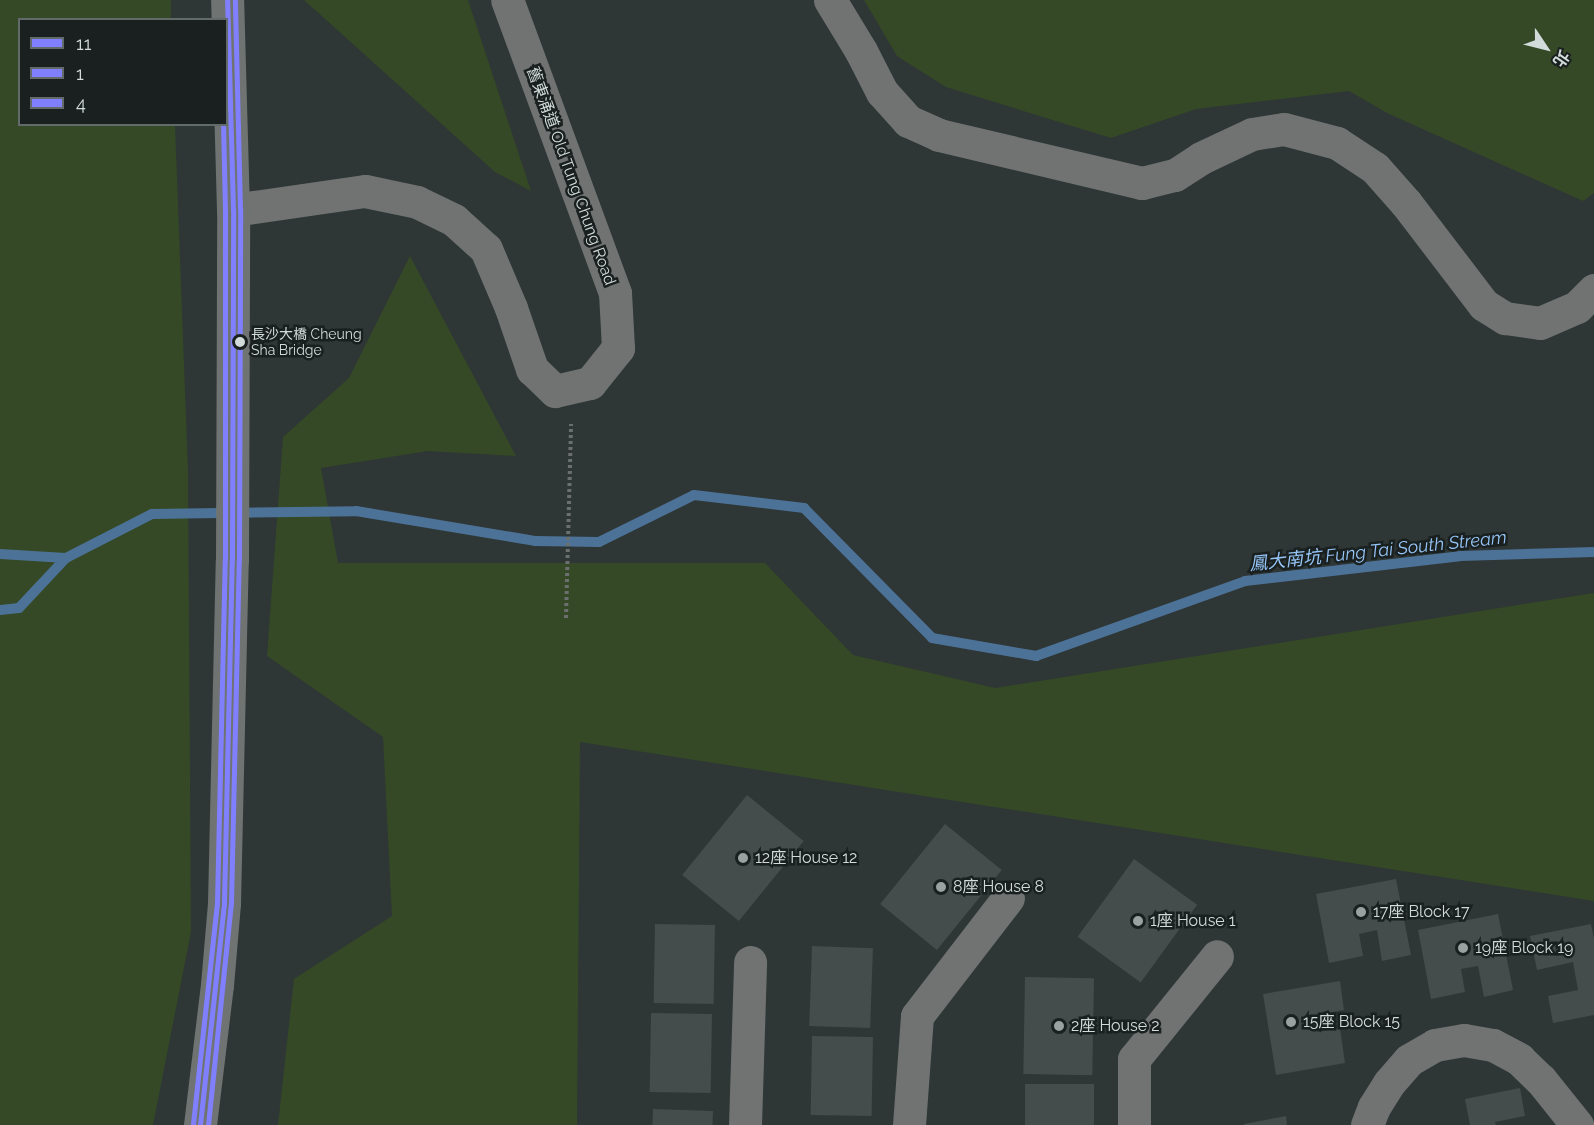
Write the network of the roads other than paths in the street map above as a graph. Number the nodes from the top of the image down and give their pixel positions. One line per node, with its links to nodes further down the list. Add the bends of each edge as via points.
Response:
1 (226, 0): 4 (main road)
2 (507, 0): 6 (lane, 舊東涌道 Old Tung Chung Road, via 615,293 618,348 590,383 555,391 532,369 486,249 454,220 417,202 365,191)
3 (830, 0): 7 (lane, via 882,92 908,121 939,135 1142,183 1175,175 1252,134 1284,129 1337,143 1376,168 1484,305 1505,318 1540,324 1576,307)
4 (227, 18)
5 (228, 60): 6 (main road)
6 (233, 210): 11 (main road, via 232,560 224,903)
7 (1594, 290)
8 (1008, 898): 13 (lane, via 917,1016)
9 (1217, 956): 14 (lane, via 1134,1059)
10 (750, 962): 12 (lane)
11 (200, 1125)
12 (745, 1125)
13 (909, 1125)
14 (1134, 1125)
15 (1367, 1125): 16 (lane, via 1379,1099 1409,1060 1435,1046 1464,1040 1493,1045 1519,1059)
16 (1578, 1125)

